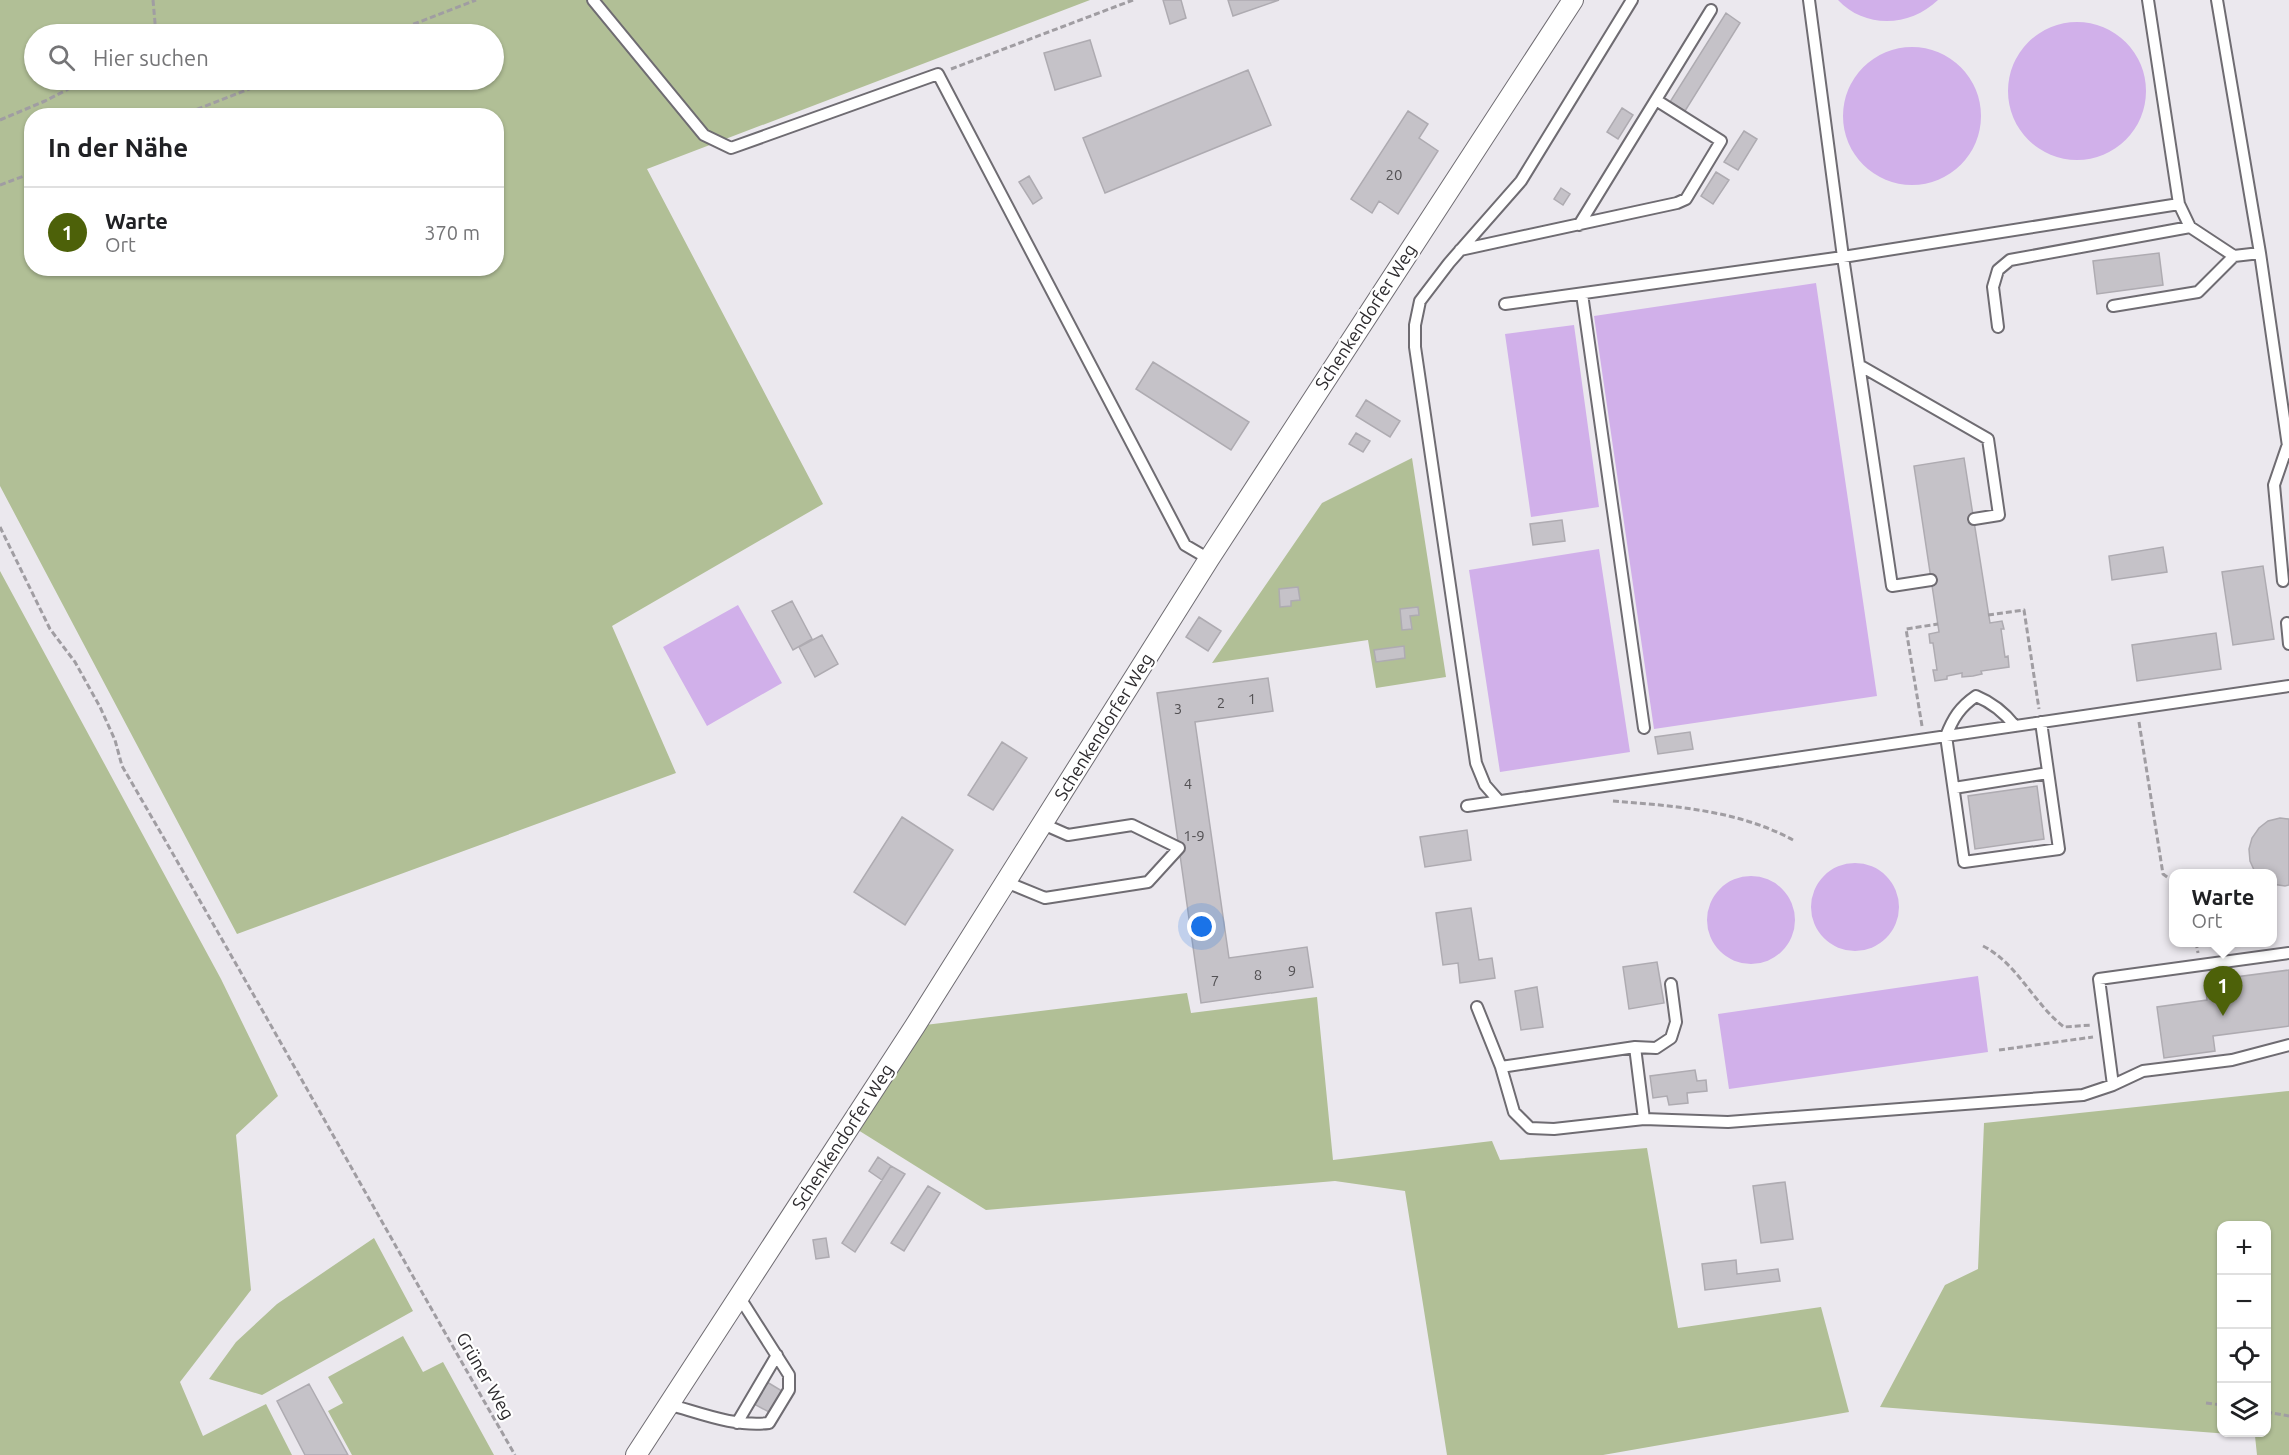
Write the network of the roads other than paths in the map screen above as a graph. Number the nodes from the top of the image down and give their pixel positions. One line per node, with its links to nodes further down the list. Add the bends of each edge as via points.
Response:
1 (592, 0): 23 (lane, via 704,135 730,148 938,74 1185,545)
2 (1573, 0): 23 (street, Schenkendorfer Weg)
3 (1632, 0): 12 (lane, via 1521,182)
4 (1809, 0): 15 (lane)
5 (2148, 0): 9 (lane)
6 (2217, 0): 13 (lane)
7 (1711, 10): 8 (lane)
8 (1656, 100): 10 (lane); 10 (lane, via 1721,141 1686,199)
9 (2179, 204): 11 (lane); 15 (lane)
10 (1579, 225): 12 (lane)
11 (2190, 227): 14 (lane); 19 (lane, via 2010,260 1998,270 1993,286)
12 (1460, 250): 35 (lane, via 1420,301 1416,348 1476,763 1485,785)
13 (2260, 253): 14 (lane); 21 (lane)
14 (2234, 256): 18 (lane, via 2198,292)
15 (1843, 257): 16 (lane); 20 (lane)
16 (1582, 294): 17 (lane); 31 (lane)
17 (1505, 304)
18 (2113, 306)
19 (1998, 327)
20 (1859, 365): 22 (lane, via 1988,439 1999,515); 24 (lane, via 1892,586)
21 (2288, 450): 25 (lane, via 2274,484)
22 (1974, 519)
23 (1209, 559): 37 (street, Schenkendorfer Weg)
24 (1931, 580)
25 (2283, 581)
26 (2287, 623): 27 (lane)
27 (2289, 644)
28 (2289, 686): 29 (lane)
29 (2041, 722): 30 (lane); 33 (lane)
30 (2015, 726): 32 (lane); 32 (lane, via 1991,702 1976,696 1961,707)
31 (1644, 728)
32 (1946, 736): 34 (lane); 35 (lane)
33 (2048, 773): 34 (lane); 34 (lane, via 2059,849 1964,862)
34 (1954, 788)
35 (1499, 801): 36 (lane)
36 (1467, 806)
37 (1043, 824): 38 (street, Schenkendorfer Weg); 38 (lane, via 1068,835 1132,825 1179,848 1148,882 1045,898)
38 (1006, 882): 47 (street, Schenkendorfer Weg)
39 (2289, 953): 45 (lane, via 2100,978)
40 (1671, 984): 43 (lane, via 1676,1022 1671,1038 1656,1048)
41 (1477, 1007): 44 (lane)
42 (2289, 1045): 45 (lane, via 2232,1059 2143,1071)
43 (1635, 1047): 44 (lane); 46 (lane)
44 (1501, 1067): 46 (lane, via 1514,1113 1530,1128)
45 (2113, 1085): 46 (lane, via 2084,1095 1961,1106 1728,1122)
46 (1644, 1119)
47 (740, 1298): 48 (lane); 49 (street, Schenkendorfer Weg)
48 (777, 1355): 50 (lane); 50 (lane, via 789,1375 789,1390 769,1423)
49 (671, 1405): 50 (lane); 51 (street, Schenkendorfer Weg)
50 (737, 1423)
51 (636, 1455)

